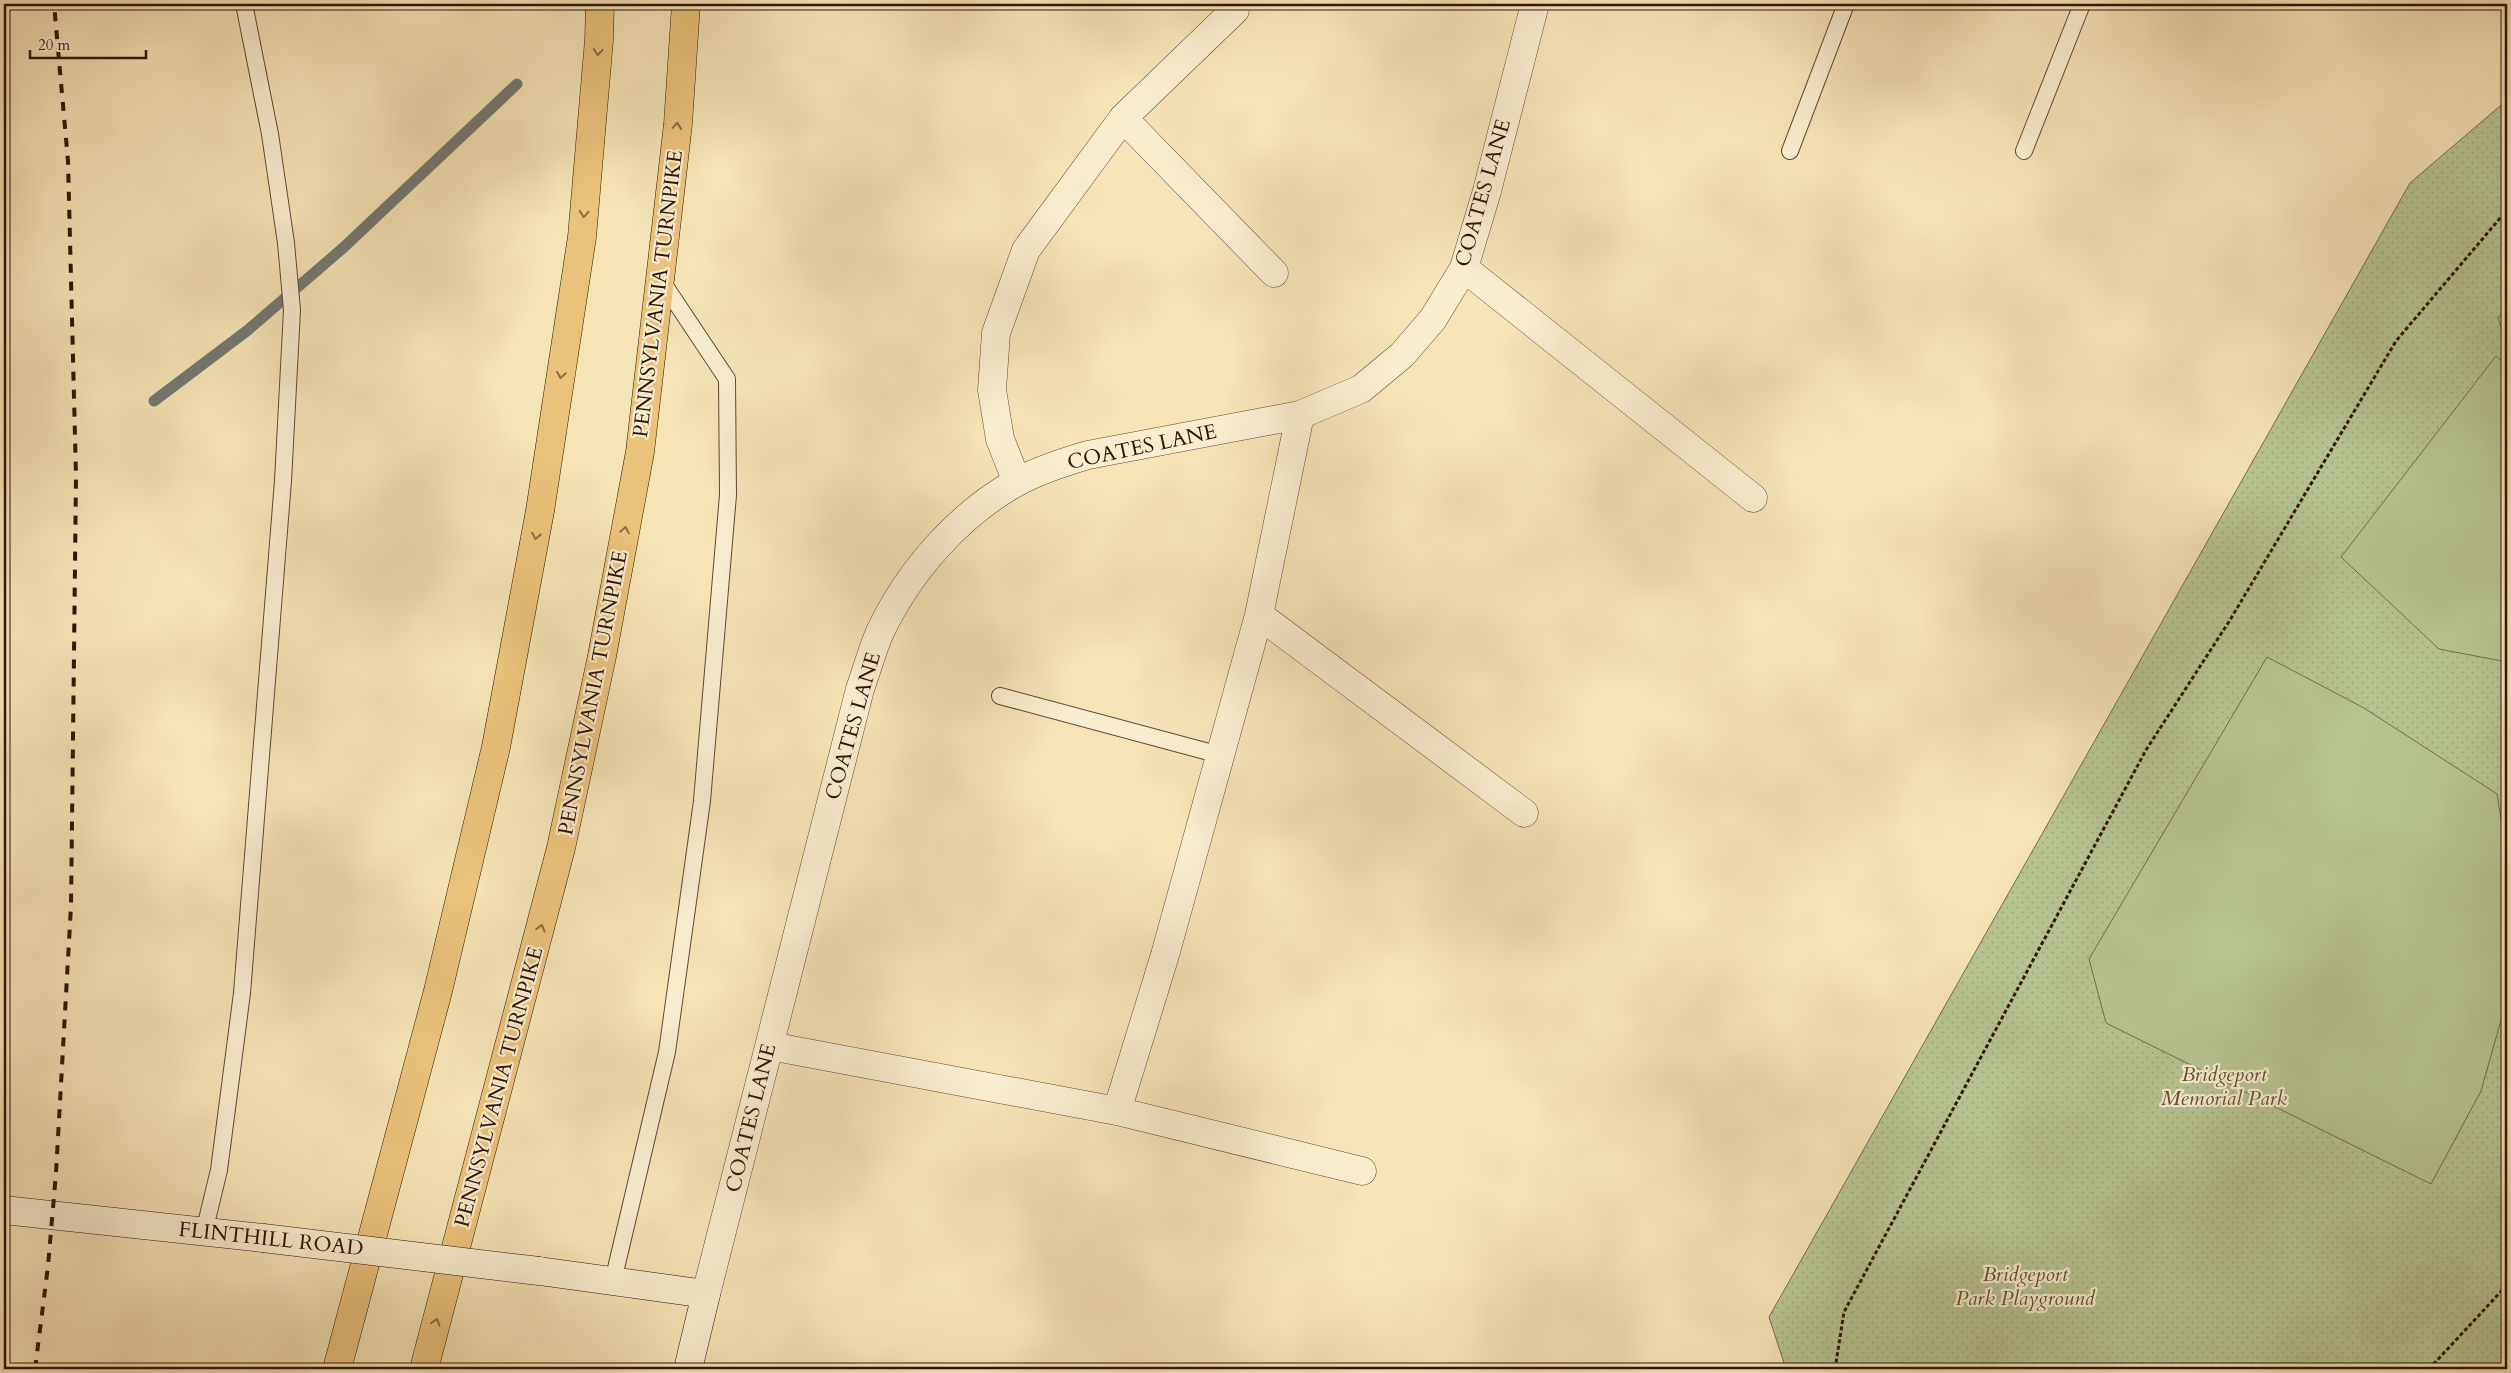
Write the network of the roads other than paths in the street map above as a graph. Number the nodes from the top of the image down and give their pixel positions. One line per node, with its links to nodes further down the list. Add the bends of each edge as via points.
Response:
1 (244, 4): 25 (lane, via 270,134 292,310 283,481 242,993 219,1170)
2 (600, 4): 28 (highway, one-way to 28, via 582,237 540,511 496,747 438,992)
3 (686, 4): 13 (highway, PENNSYLVANIA TURNPIKE, one-way to 3, via 678,124)
4 (1535, 4): 11 (street, COATES LANE)
5 (1846, 4): 9 (lane)
6 (2082, 4): 10 (lane)
7 (1235, 10): 8 (street)
8 (1123, 118): 12 (street); 15 (street, via 1026,250 996,333 992,390 1000,439)
9 (1790, 151)
10 (2024, 151)
11 (1464, 268): 14 (street, COATES LANE, via 1433,319 1402,355 1361,390); 16 (street)
12 (1274, 273)
13 (661, 280): 26 (lane, via 728,380 728,496 702,801 667,1052); 29 (highway, PENNSYLVANIA TURNPIKE, one-way to 13, via 562,848 640,452)
14 (1300, 415): 15 (street, COATES LANE, via 1088,455 1054,465); 17 (street)
15 (1017, 482): 21 (street, COATES LANE, via 984,504 944,538 908,583 880,632 860,689)
16 (1753, 498)
17 (1259, 615): 19 (street); 20 (street)
18 (1000, 696): 19 (lane)
19 (1220, 755): 22 (street)
20 (1524, 813)
21 (770, 1046): 22 (street); 27 (street, COATES LANE)
22 (1117, 1111): 23 (street)
23 (1362, 1171)
24 (4, 1210): 25 (street, FLINTHILL ROAD)
25 (204, 1232): 26 (street, FLINTHILL ROAD, bridge)
26 (613, 1281): 27 (street, FLINTHILL ROAD)
27 (706, 1294): 30 (street, COATES LANE)
28 (337, 1369)
29 (424, 1369)
30 (688, 1369)

